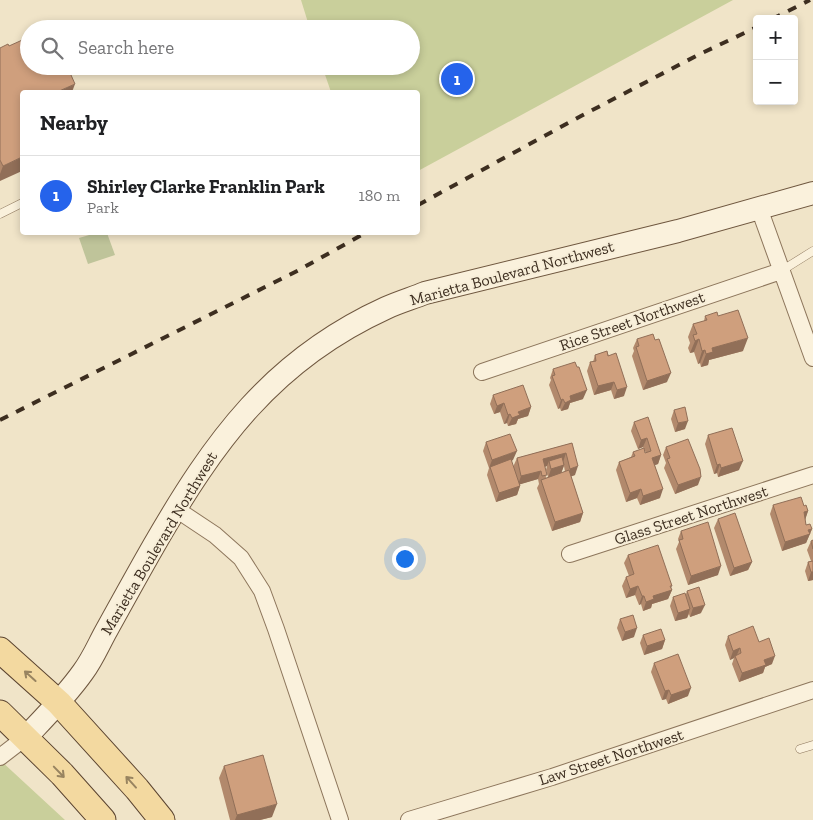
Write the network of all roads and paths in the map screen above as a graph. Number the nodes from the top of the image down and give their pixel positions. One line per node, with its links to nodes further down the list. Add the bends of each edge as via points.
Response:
1 (813, 193): 3 (main road, Marietta Boulevard Northwest)
2 (20, 204): 4 (lane)
3 (758, 208): 6 (street); 10 (main road, Marietta Boulevard Northwest, via 678,231 460,283 388,307 357,322 306,355 261,395 234,423)
4 (0, 214)
5 (813, 251): 6 (lane)
6 (781, 271): 7 (street); 8 (street, Rice Street Northwest)
7 (813, 358)
8 (482, 372)
9 (813, 475): 11 (street, Glass Street Northwest)
10 (176, 509): 14 (main road, Marietta Boulevard Northwest, via 84,670); 22 (street, via 215,535 241,558 262,591)
11 (570, 554)
12 (0, 650): 14 (main road, one-way to 12)
13 (813, 690): 23 (street, Law Street Northwest)
14 (59, 703): 16 (main road, Marietta Boulevard Northwest); 21 (main road, one-way to 14)
15 (0, 713): 16 (main road)
16 (26, 737): 19 (street); 20 (main road, one-way to 20)
17 (813, 745): 18 (lane)
18 (800, 749)
19 (0, 757)
20 (103, 820)
21 (162, 820)
22 (340, 820)
23 (409, 820)

